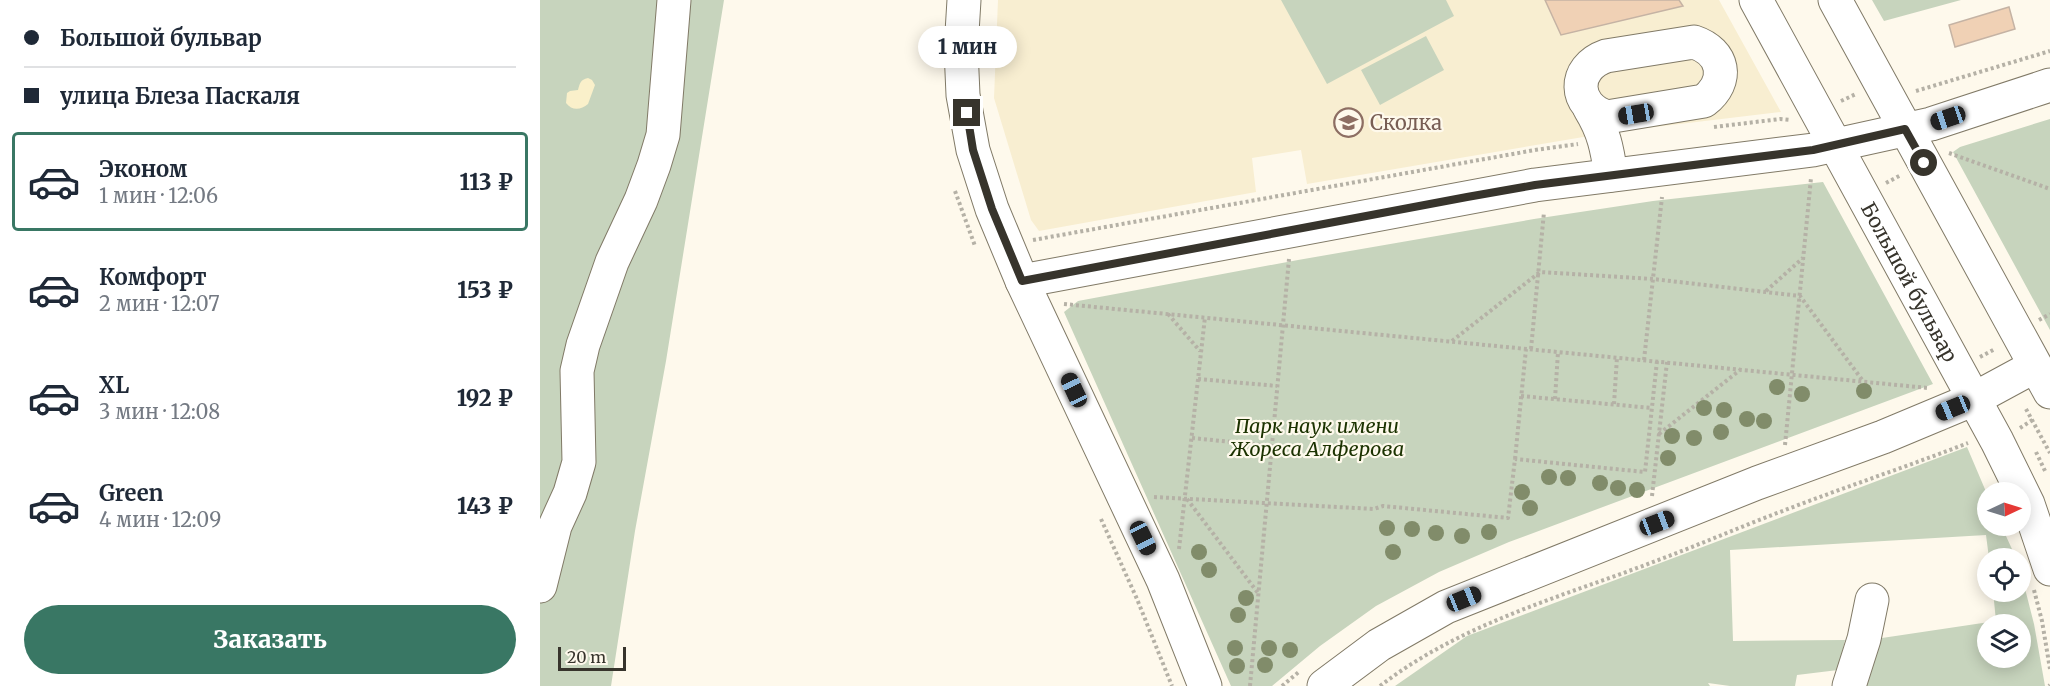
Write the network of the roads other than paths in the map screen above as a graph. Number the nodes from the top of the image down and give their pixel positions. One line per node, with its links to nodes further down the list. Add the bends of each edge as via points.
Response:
1 (674, 0): 14 (street, via 663,135 648,183 612,262 583,345 577,371 579,462 555,526)
2 (964, 0): 10 (street, via 963,95 973,150)
3 (1756, 0): 8 (street, Большой бульвар)
4 (1835, 0): 7 (street)
5 (2050, 85): 7 (street)
6 (1590, 109): 9 (street, via 1602,127)
7 (1905, 129): 8 (street); 11 (street, via 2029,328)
8 (1834, 145): 9 (street); 12 (street, Большой бульвар)
9 (1611, 175): 10 (street, via 1467,197)
10 (1022, 281): 16 (street, via 1163,580)
11 (2043, 379): 12 (street)
12 (1974, 399): 13 (street, Большой бульвар, via 2028,504); 17 (street, via 1446,606 1378,645)
13 (2042, 579)
14 (540, 586)
15 (1872, 600): 18 (street)
16 (1205, 686)
17 (1324, 686)
18 (1849, 686)

